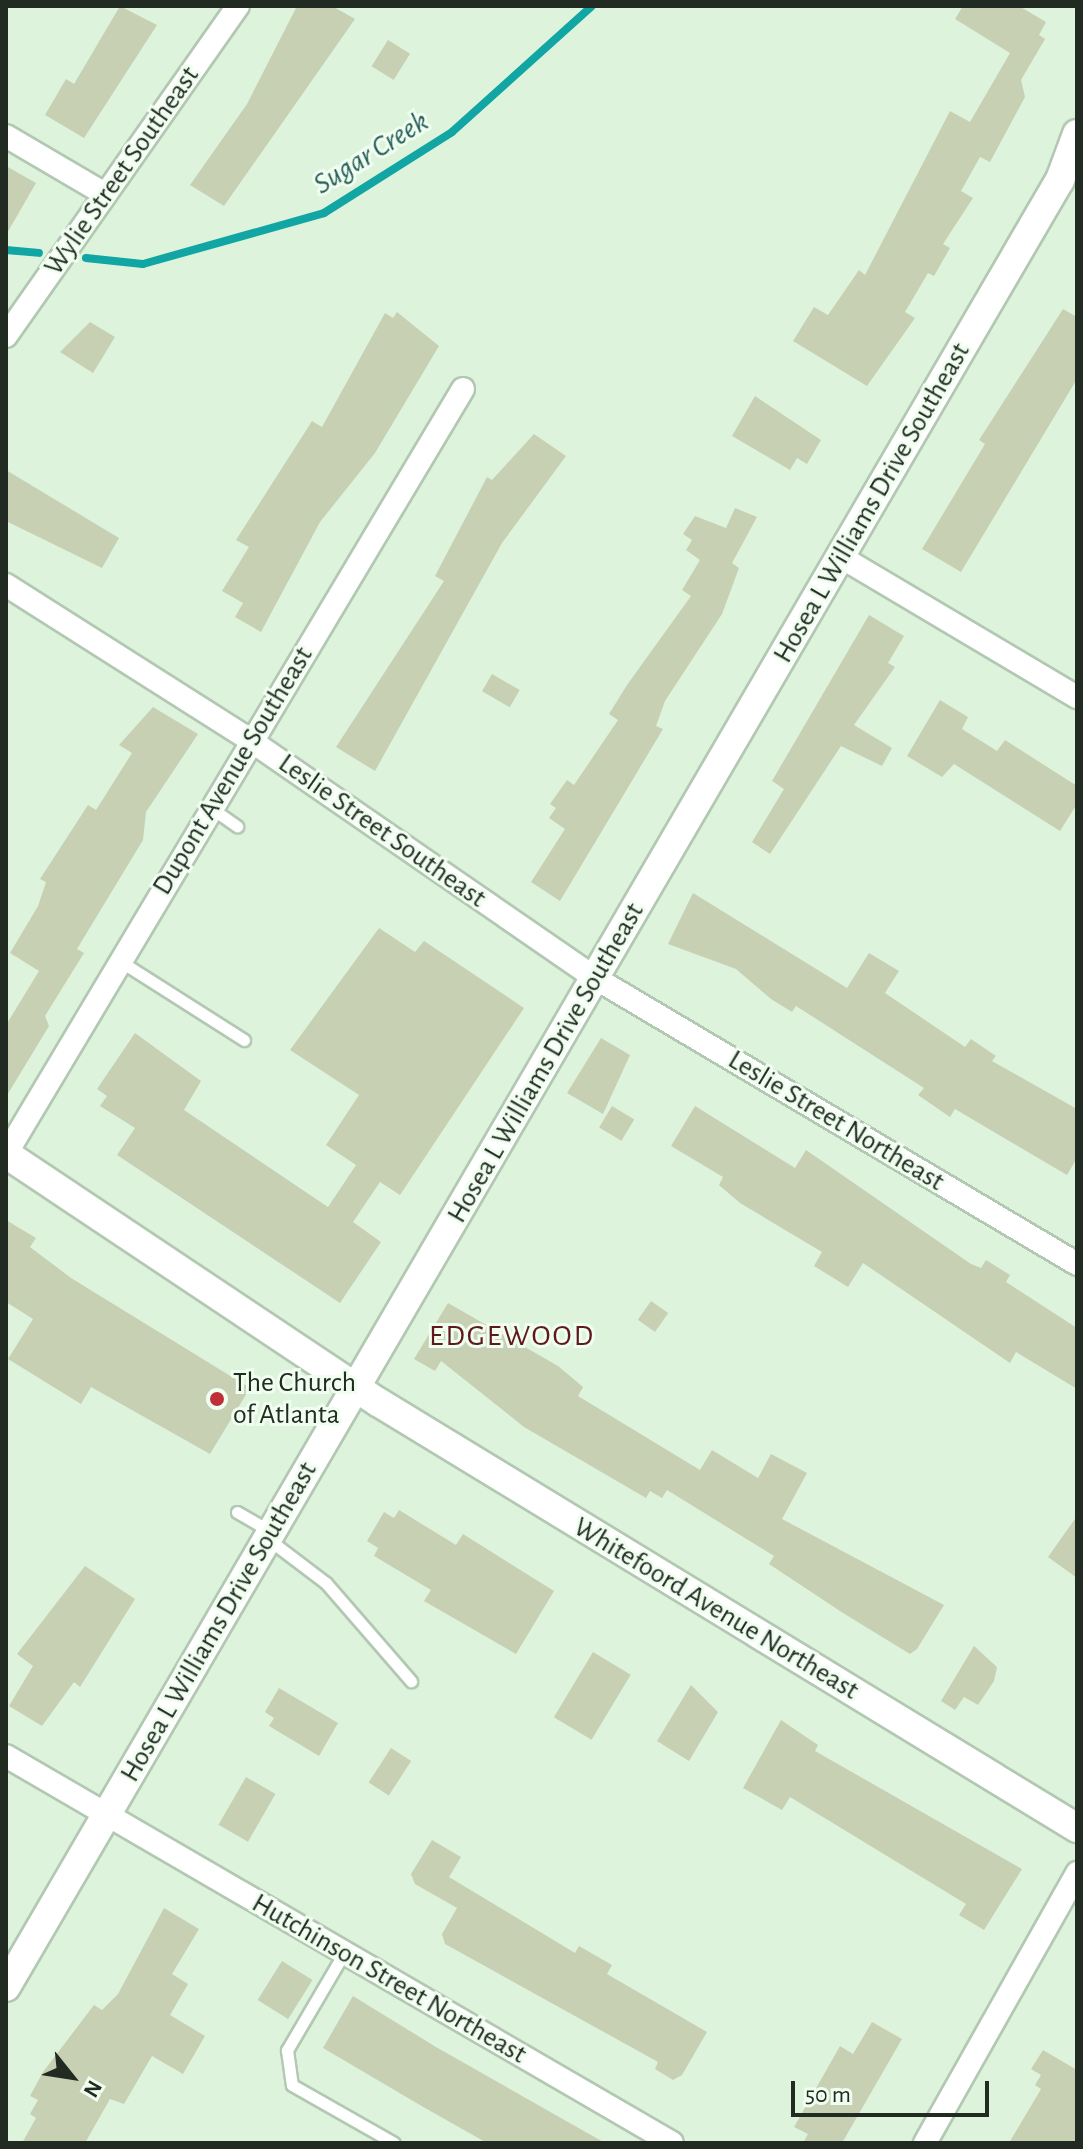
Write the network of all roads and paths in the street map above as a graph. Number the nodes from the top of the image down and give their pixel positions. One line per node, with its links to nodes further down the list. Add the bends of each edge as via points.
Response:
1 (238, 6): 5 (street, Wylie Street Southeast)
2 (1077, 134): 4 (street, Hosea L Williams Drive Southeast)
3 (6, 136): 5 (street)
4 (1069, 186): 8 (street, Hosea L Williams Drive Southeast)
5 (105, 194): 6 (street, Wylie Street Southeast)
6 (6, 336)
7 (463, 389): 11 (street, Dupont Avenue Southeast)
8 (841, 557): 10 (street); 15 (street, Hosea L Williams Drive Southeast)
9 (6, 585): 11 (street, Leslie Street Southeast)
10 (1077, 697)
11 (250, 740): 12 (street, Dupont Avenue Southeast); 15 (street, Leslie Street Southeast)
12 (210, 808): 13 (lane); 14 (street, Dupont Avenue Southeast)
13 (237, 826)
14 (120, 961): 16 (lane); 17 (street, Dupont Avenue Southeast)
15 (595, 978): 18 (street, Leslie Street Northeast); 19 (street, Hosea L Williams Drive Southeast)
16 (244, 1040)
17 (6, 1154): 19 (street, Whitefoord Avenue Northeast)
18 (1077, 1264)
19 (356, 1387): 21 (street, Hosea L Williams Drive Southeast); 25 (street, Whitefoord Avenue Northeast)
20 (237, 1512): 21 (lane)
21 (270, 1535): 22 (lane, via 326,1583); 24 (street, Hosea L Williams Drive Southeast)
22 (411, 1681)
23 (6, 1756): 24 (street, Hutchinson Street Northeast)
24 (106, 1815): 27 (street, Hutchinson Street Northeast); 28 (street, Hosea L Williams Drive Southeast)
25 (1077, 1828)
26 (1077, 1873): 31 (street)
27 (344, 1953): 29 (lane, via 287,2050 292,2085); 30 (street, Hutchinson Street Northeast)
28 (6, 1987)
29 (394, 2143)
30 (672, 2143)
31 (925, 2143)

